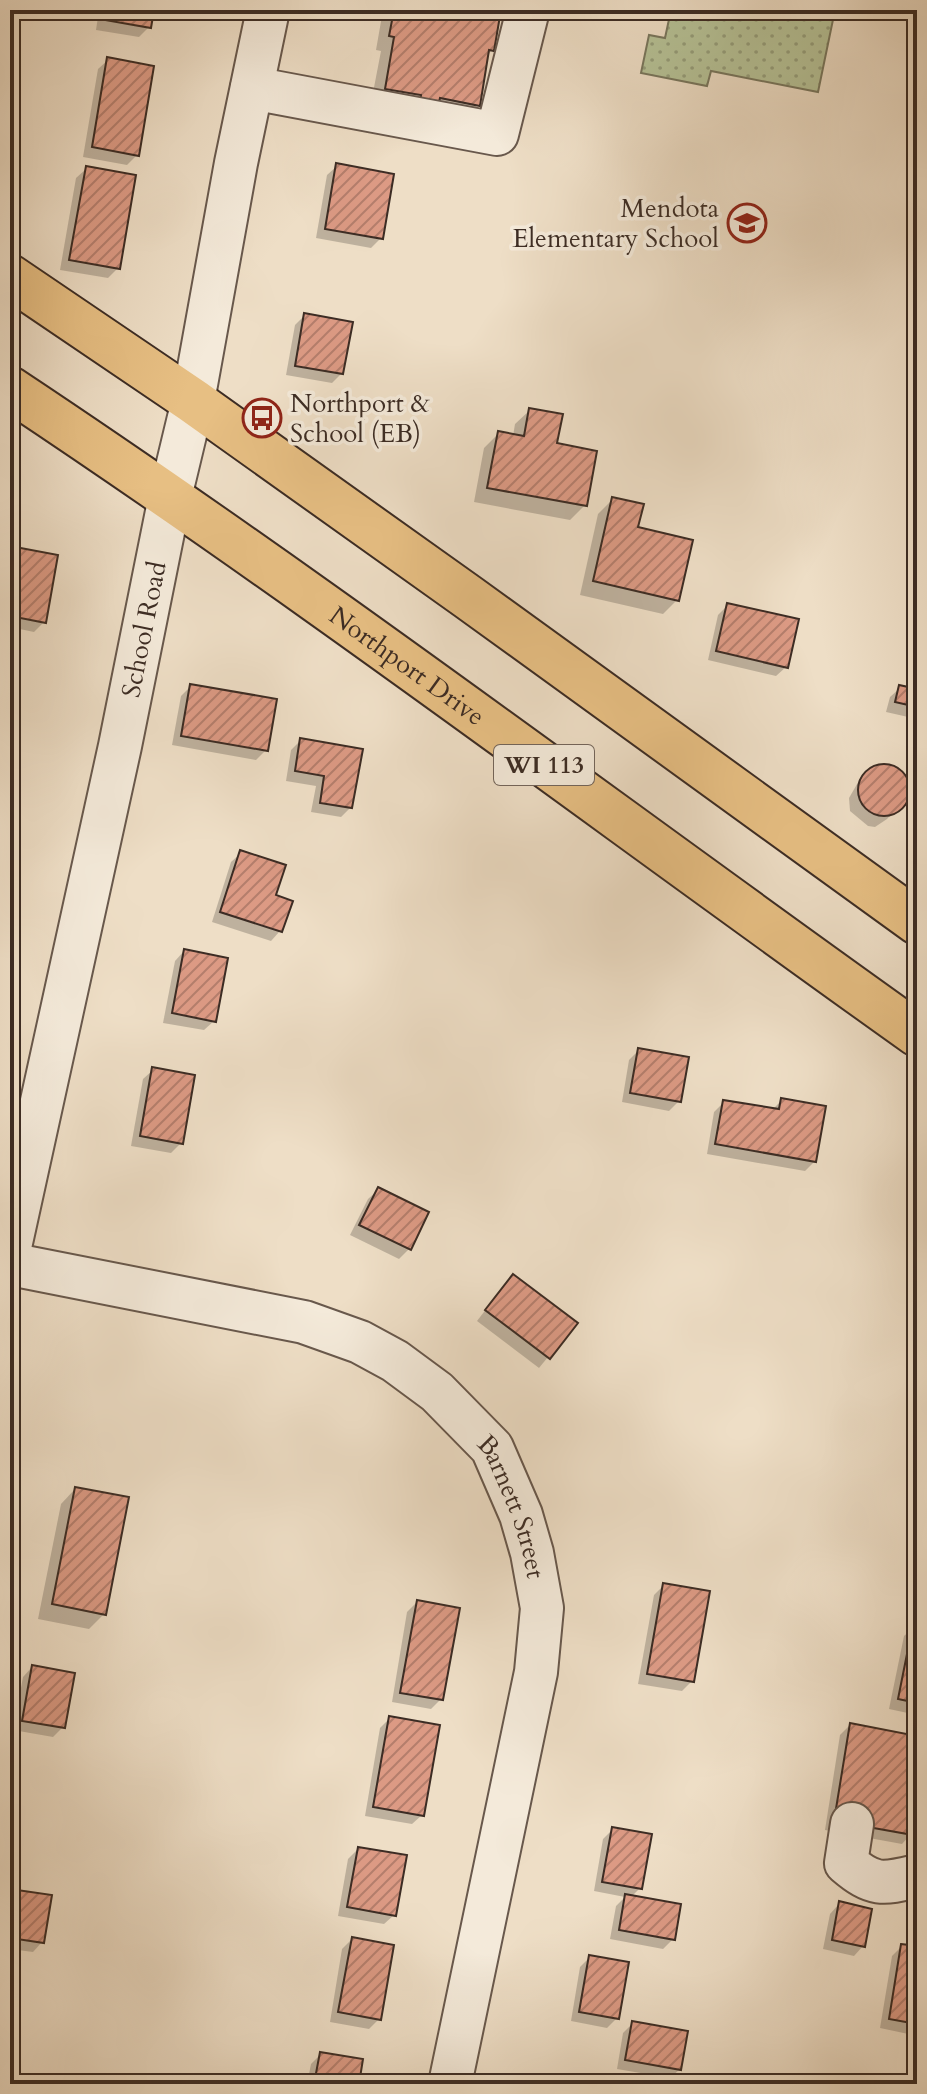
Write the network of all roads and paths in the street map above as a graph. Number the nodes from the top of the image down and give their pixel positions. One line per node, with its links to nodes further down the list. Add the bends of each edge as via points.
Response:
1 (268, 10): 3 (street, School Road)
2 (528, 10): 3 (street, via 497,134)
3 (252, 88): 6 (street, School Road)
4 (10, 277): 6 (main road)
5 (10, 389): 7 (main road, Northport Drive / WI 113)
6 (193, 401): 7 (street, School Road); 8 (main road)
7 (170, 497): 9 (main road, Northport Drive / WI 113); 10 (street, School Road)
8 (917, 922)
9 (917, 1034)
10 (10, 1247)
11 (10, 1264): 14 (street, Barnett Street, via 304,1322 360,1342 437,1392 492,1448 521,1515 542,1608 536,1672)
12 (852, 1824): 13 (street, via 846,1863 864,1879 885,1884)
13 (917, 1876)
14 (450, 2084)

